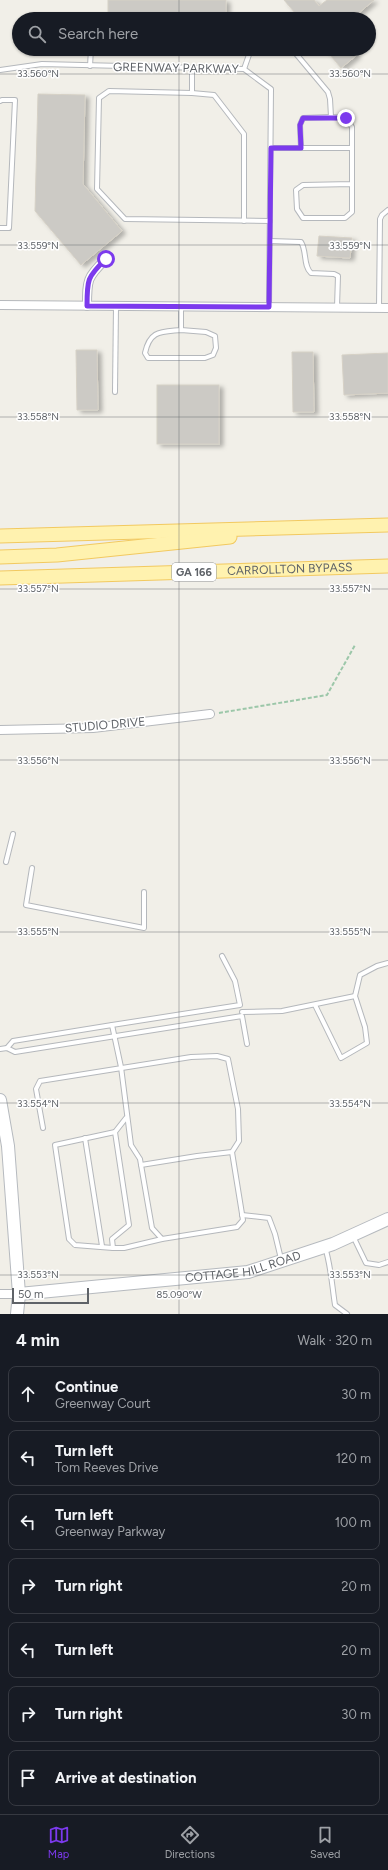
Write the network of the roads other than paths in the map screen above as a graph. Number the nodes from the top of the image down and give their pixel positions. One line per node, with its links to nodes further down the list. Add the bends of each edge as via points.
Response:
1 (91, 56): 4 (lane)
2 (249, 56): 6 (lane)
3 (298, 56): 10 (lane, via 328,92)
4 (90, 66): 5 (lane, GREENWAY PARKWAY); 7 (lane, GREENWAY PARKWAY, via 42,64)
5 (192, 68): 6 (lane, GREENWAY PARKWAY); 8 (lane)
6 (244, 69): 11 (lane, GREENWAY PARKWAY, via 271,89)
7 (0, 70)
8 (192, 93): 16 (lane, via 214,94 244,134); 16 (lane, via 108,91 99,98 97,189 125,219)
9 (0, 101): 18 (lane, via 15,100 9,228)
10 (331, 117): 12 (lane, via 303,118 300,125); 13 (lane, via 346,118 352,128)
11 (271, 148): 12 (lane); 17 (lane, GREENWAY PARKWAY)
12 (301, 148): 13 (lane)
13 (352, 148): 14 (lane)
14 (352, 184): 14 (lane, via 352,212 345,218 303,218 297,209 296,190 303,185)
15 (388, 210): 27 (lane, via 380,220)
16 (244, 221): 17 (lane)
17 (270, 221): 19 (lane, GREENWAY PARKWAY)
18 (0, 228)
19 (270, 241): 25 (lane, GREENWAY PARKWAY); 26 (lane, via 301,242 311,273 338,276)
20 (106, 259): 22 (street, via 91,274)
21 (0, 305): 22 (street)
22 (87, 306): 23 (street)
23 (116, 306): 24 (street); 30 (lane)
24 (181, 306): 25 (street); 29 (lane)
25 (269, 307): 26 (street)
26 (337, 307): 27 (street)
27 (379, 308): 28 (street)
28 (388, 308)
29 (180, 330): 29 (lane, via 153,335 145,353 148,358 205,358 213,355 216,348 215,336 206,332)
30 (115, 392)
31 (388, 526): 32 (main road)
32 (287, 528): 33 (main road); 34 (main road, via 194,542 57,556)
33 (0, 536)
34 (0, 557)
35 (388, 566): 36 (main road, CARROLLTON BYPASS / GA 166)
36 (0, 578)
37 (210, 714): 38 (street, STUDIO DRIVE, via 93,728)
38 (0, 730)
39 (13, 834): 40 (lane)
40 (6, 862)
41 (32, 868): 42 (lane, via 26,905 144,928)
42 (144, 892)
43 (222, 956): 46 (lane, via 234,981)
44 (388, 963): 45 (lane, via 360,974)
45 (356, 996): 47 (lane); 47 (lane, via 367,1043 341,1058)
46 (240, 1005): 48 (lane); 49 (lane)
47 (315, 1005): 48 (lane)
48 (242, 1014): 50 (lane); 51 (lane)
49 (112, 1026): 50 (lane); 52 (lane, via 13,1041)
50 (115, 1037): 52 (lane, via 15,1052); 54 (lane)
51 (247, 1044)
52 (7, 1048): 53 (lane)
53 (0, 1049)
54 (121, 1067): 56 (lane); 57 (lane, via 40,1081 36,1089); 60 (lane, via 191,1057 217,1056 228,1059 238,1109 239,1141)
55 (0, 1100): 72 (street, via 8,1146)
56 (126, 1118): 58 (lane); 61 (lane, via 130,1145 140,1159)
57 (43, 1128)
58 (115, 1132): 59 (lane); 68 (lane, via 129,1225 112,1240)
59 (85, 1138): 66 (lane); 66 (lane, via 55,1145 69,1240 75,1246)
60 (232, 1152): 61 (lane); 62 (lane)
61 (141, 1165): 65 (lane, via 152,1228)
62 (242, 1215): 65 (lane, via 243,1220 237,1227); 69 (lane, via 269,1218 276,1234)
63 (388, 1219): 64 (street, COTTAGE HILL ROAD)
64 (352, 1236): 67 (street, COTTAGE HILL ROAD); 70 (lane, via 366,1263 379,1265)
65 (162, 1239): 68 (lane)
66 (102, 1246): 68 (lane)
67 (325, 1247): 69 (street, COTTAGE HILL ROAD); 74 (lane, via 330,1260 330,1280 335,1305)
68 (113, 1248)
69 (282, 1261): 72 (street, COTTAGE HILL ROAD, via 248,1272)
70 (388, 1262)
71 (0, 1294): 72 (street)
72 (19, 1294): 73 (street)
73 (17, 1314)
74 (347, 1314)

